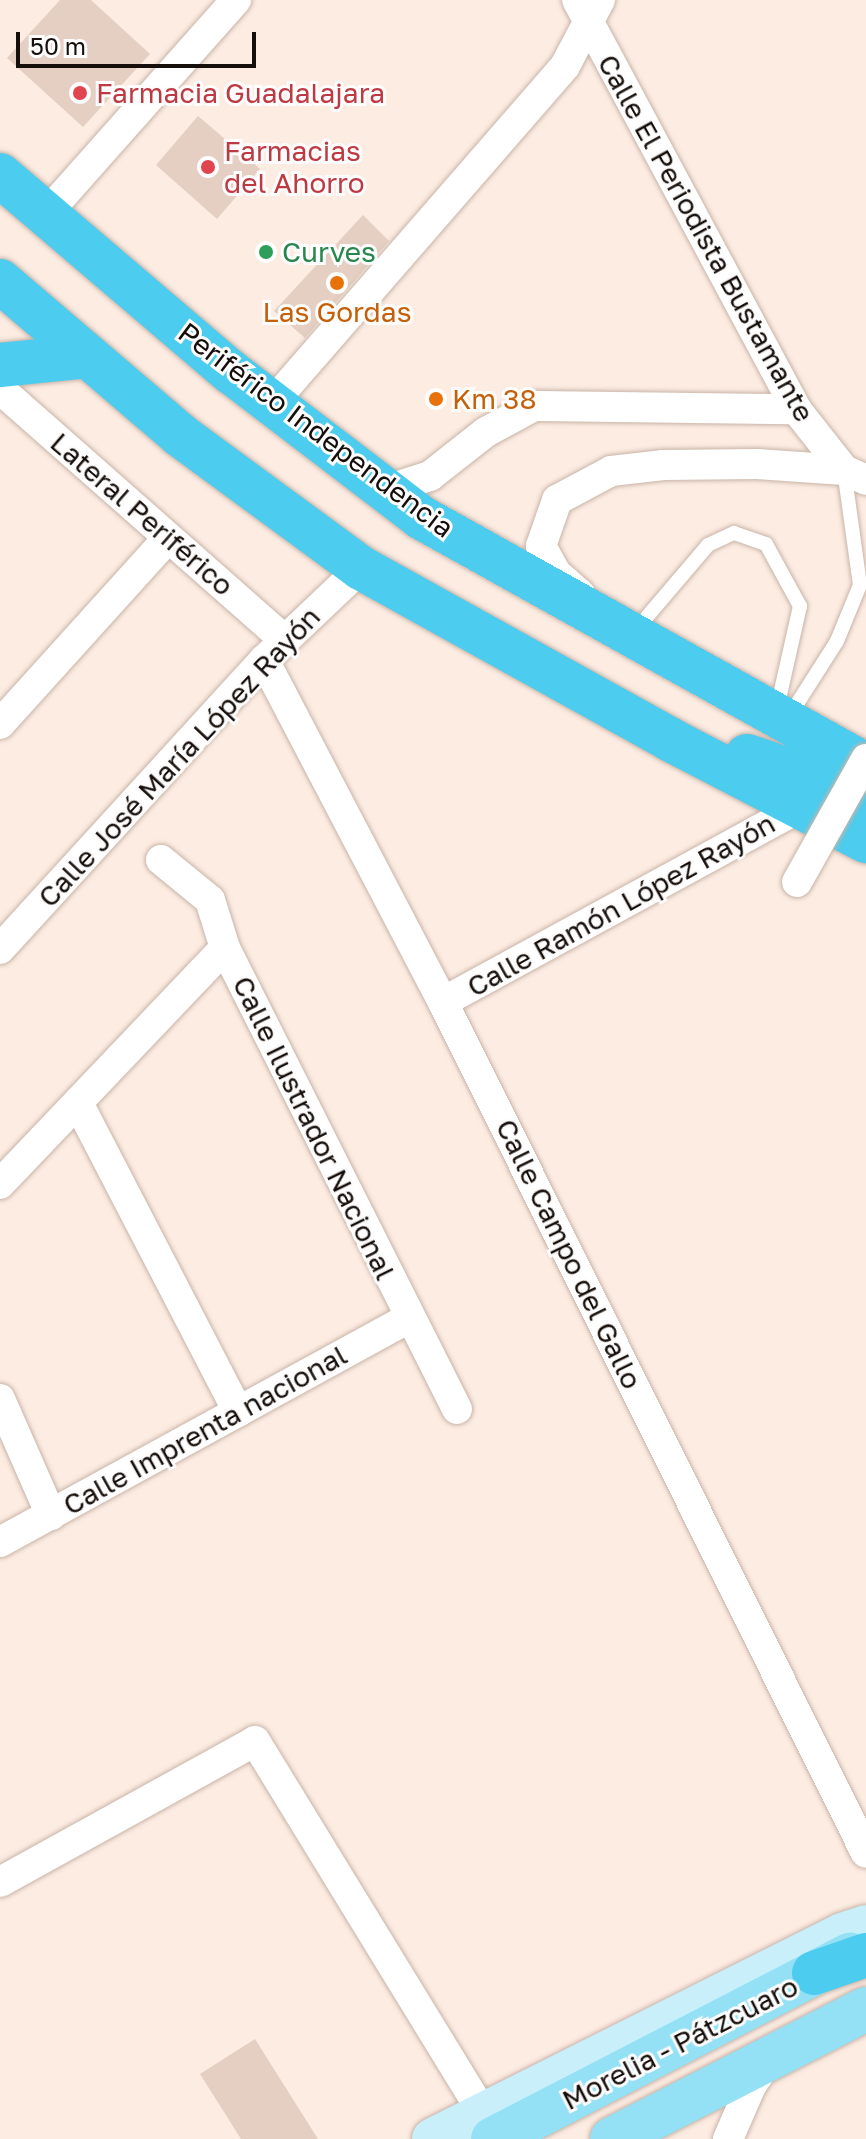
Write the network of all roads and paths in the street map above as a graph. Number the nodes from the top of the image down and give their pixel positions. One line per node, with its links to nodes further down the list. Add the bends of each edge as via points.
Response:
1 (236, 0): 4 (street)
2 (587, 7): 8 (street, via 565,66); 9 (street, Calle El Periodista Bustamante)
3 (0, 175): 4 (highway, Periférico Independencia)
4 (47, 213): 8 (highway, Periférico Independencia)
5 (0, 281): 6 (highway)
6 (88, 356): 7 (highway); 13 (highway, via 180,435)
7 (4, 394): 12 (street, Lateral Periférico)
8 (273, 402): 11 (highway, Periférico Independencia)
9 (796, 409): 10 (street, Calle El Periodista Bustamante); 11 (street, via 534,406 486,432 430,476)
10 (855, 475): 14 (street, via 757,464 664,465 611,471 557,500 541,546 556,573); 16 (lane, via 860,585 837,641)
11 (386, 490): 14 (highway, Periférico Independencia, via 422,518)
12 (167, 539): 15 (street, Lateral Periférico); 17 (street)
13 (361, 568): 15 (street, Calle José María López Rayón); 18 (highway)
14 (631, 635): 16 (highway, Periférico Independencia); 16 (lane, via 708,545 734,533 766,544 800,606)
15 (274, 649): 26 (street, Calle José María López Rayón); 27 (street, Calle Campo del Gallo)
16 (780, 719): 19 (highway, Periférico Independencia)
17 (0, 724)
18 (671, 740): 20 (highway, via 741,754 825,782); 21 (highway)
19 (866, 762): 24 (street, bridge)
20 (866, 803)
21 (800, 807): 22 (highway); 27 (street, Calle Ramón López Rayón)
22 (866, 841)
23 (161, 860): 25 (street, Calle Ilustrador Nacional, via 210,900)
24 (797, 882)
25 (225, 948): 28 (street); 30 (street, Calle Ilustrador Nacional)
26 (0, 949)
27 (443, 1002): 36 (street, Calle Campo del Gallo)
28 (78, 1103): 29 (street); 33 (street)
29 (0, 1183)
30 (409, 1318): 32 (street, Calle Ilustrador Nacional); 33 (street, Calle Imprenta nacional)
31 (0, 1399): 34 (street)
32 (457, 1409)
33 (238, 1412): 34 (street, Calle Imprenta nacional)
34 (51, 1515): 35 (street, Calle Imprenta nacional)
35 (0, 1542)
36 (866, 1853)
37 (0, 1882): 44 (street, via 255,1741)
38 (866, 1926): 44 (street, via 842,1934)
39 (866, 1947): 41 (main road, Morelia - Pátzcuaro)
40 (866, 1955): 41 (highway)
41 (814, 1973): 44 (main road, Morelia - Pátzcuaro)
42 (865, 2010): 43 (main road)
43 (770, 2057): 46 (main road); 47 (street)
44 (491, 2130): 45 (street)
45 (433, 2139)
46 (612, 2139)
47 (728, 2139)

